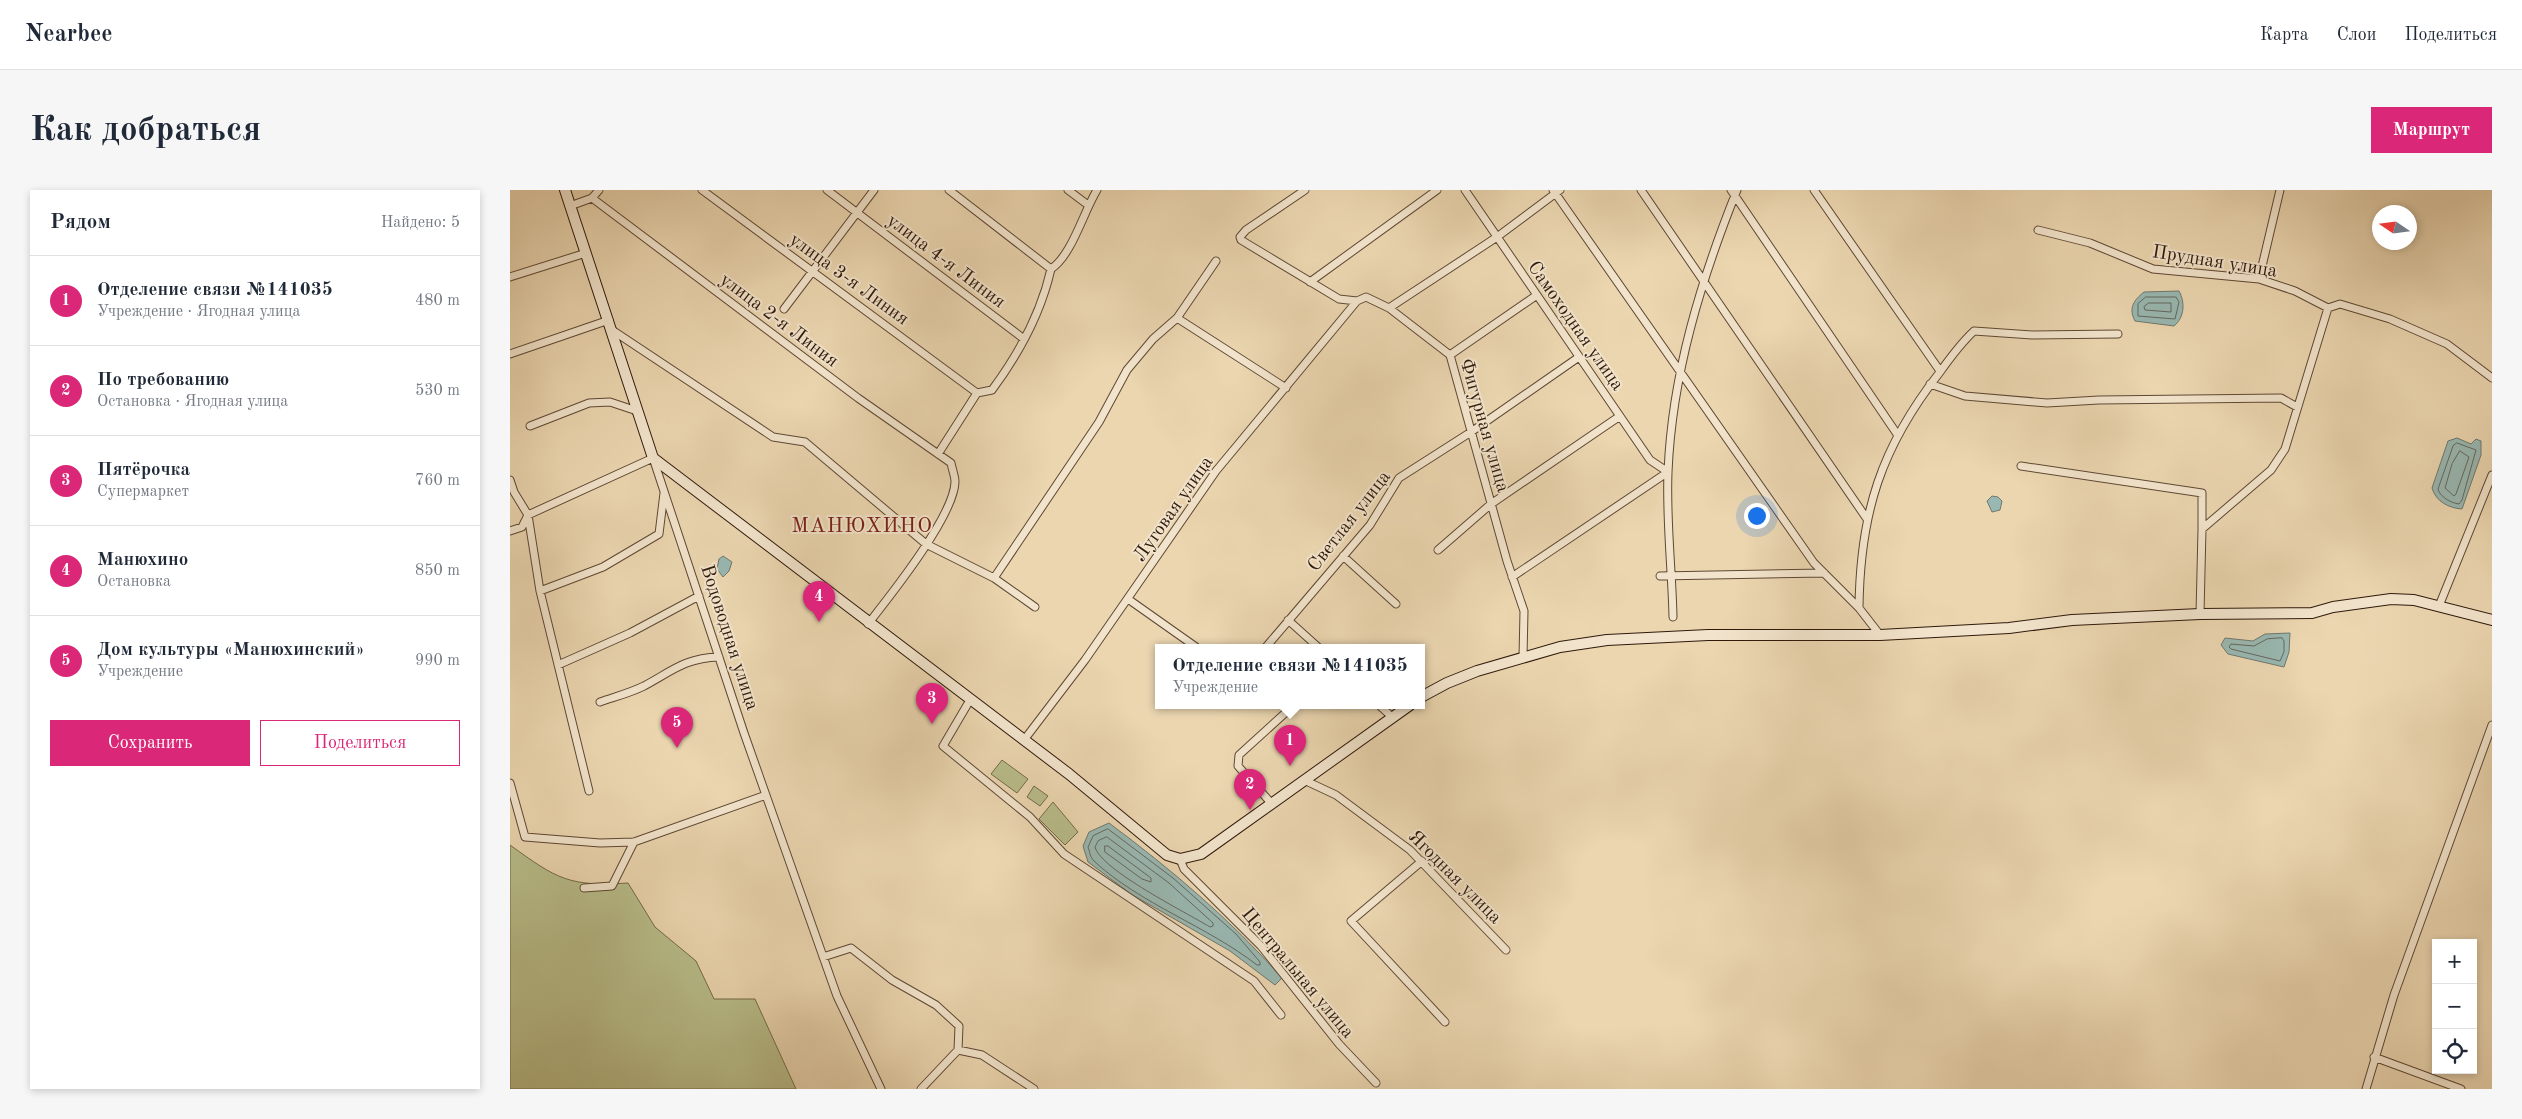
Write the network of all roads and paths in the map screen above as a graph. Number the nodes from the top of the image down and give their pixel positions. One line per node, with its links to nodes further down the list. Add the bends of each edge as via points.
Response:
1 (565, 190): 19 (street, Водоводная улица)
2 (599, 190): 17 (street)
3 (702, 190): 26 (street, улица 3-я Линия)
4 (827, 190): 20 (street, улица 4-я Линия)
5 (874, 190): 20 (street)
6 (949, 190): 25 (street)
7 (1068, 190): 18 (street)
8 (1097, 190): 18 (street)
9 (1305, 190): 30 (street, Фигурная улица, via 1240,237)
10 (1437, 190): 30 (street)
11 (1465, 190): 22 (street, Самоходная улица)
12 (1641, 190): 29 (street)
13 (1814, 190): 43 (street)
14 (2280, 190): 28 (street)
15 (1556, 191): 22 (street); 44 (street)
16 (1734, 192): 29 (street); 54 (street)
17 (592, 198): 19 (street); 55 (street, улица 2-я Линия, via 858,398)
18 (1088, 205): 25 (street, via 1070,245 1059,263)
19 (570, 206): 23 (street, Водоводная улица)
20 (857, 213): 26 (street); 39 (street, улица 4-я Линия)
21 (2038, 230): 28 (street, Прудная улица, via 2090,243 2153,269)
22 (1497, 237): 31 (street, Самоходная улица); 33 (street)
23 (586, 253): 27 (street); 37 (street, Водоводная улица)
24 (1216, 261): 36 (street)
25 (1051, 269): 39 (street, via 1044,296)
26 (812, 271): 35 (street); 48 (street, улица 3-я Линия)
27 (510, 277)
28 (2259, 279): 34 (street, Прудная улица, via 2295,291)
29 (1703, 281): 44 (street); 64 (street)
30 (1310, 282): 32 (street, Фигурная улица, via 1339,299)
31 (1537, 295): 41 (street); 42 (street, Самоходная улица)
32 (1356, 301): 33 (street, Фигурная улица, via 1366,296); 47 (street, Луговая улица)
33 (1389, 308): 41 (street, Фигурная улица)
34 (2328, 308): 45 (street, via 2340,304 2390,319 2447,344); 49 (street)
35 (784, 309)
36 (1177, 318): 47 (street); 73 (street, via 1153,339 1127,370 1099,422)
37 (611, 325): 40 (street); 50 (street, Водоводная улица); 67 (street, via 773,437 805,442)
38 (2118, 334): 43 (street, via 2032,335 1974,331)
39 (1024, 339): 48 (street, via 992,390)
40 (510, 354)
41 (1450, 355): 53 (street, Фигурная улица)
42 (1579, 357): 51 (street, Самоходная улица); 53 (street, Светлая улица)
43 (1940, 371): 46 (street)
44 (1679, 374): 58 (street); 70 (street, via 1814,564)
45 (2492, 378)
46 (1930, 384): 49 (street, via 1965,396 2047,403 2281,398); 54 (street)
47 (1286, 388): 77 (street, Луговая улица, via 1216,471)
48 (977, 393): 55 (street)
49 (2297, 407): 65 (street, via 2284,449 2271,470)
50 (637, 411): 52 (street, via 610,402 589,403); 56 (street, Водоводная улица)
51 (1620, 416): 58 (street, Самоходная улица, via 1650,460); 62 (street)
52 (530, 426)
53 (1471, 432): 62 (street, Фигурная улица); 69 (street, Светлая улица, via 1399,478 1370,525)
54 (1897, 434): 64 (street)
55 (938, 454): 67 (street, улица 2-я Линия, via 951,463 955,482 950,501)
56 (654, 458): 61 (street, Водоводная улица); 63 (street); 86 (street)
57 (2020, 466): 65 (street, via 2202,493)
58 (1668, 472): 72 (street); 74 (street)
59 (2492, 475): 79 (street)
60 (510, 480): 63 (street)
61 (664, 490): 75 (street, via 659,534 603,567); 76 (street, Водоводная улица)
62 (1491, 504): 68 (street); 74 (street, Фигурная улица)
63 (528, 515): 66 (street, via 522,527); 75 (street)
64 (1867, 519): 81 (street, via 1859,580)
65 (2202, 529): 82 (street)
66 (510, 531)
67 (926, 544): 73 (street); 86 (street)
68 (1438, 550)
69 (1343, 556): 78 (street); 84 (street, Светлая улица)
70 (1824, 573): 72 (street); 81 (street)
71 (1660, 576): 72 (street)
72 (1672, 576): 83 (street)
73 (994, 578): 80 (street)
74 (1512, 578): 92 (street, Фигурная улица, via 1524,611)
75 (540, 591): 93 (street)
76 (699, 596): 91 (street, Водоводная улица); 93 (street, via 630,633)
77 (1128, 599): 88 (street); 102 (street, Луговая улица)
78 (1396, 604)
79 (2439, 606): 82 (street, via 2391,599 2312,613); 85 (street)
80 (1036, 607)
81 (1859, 608): 87 (street)
82 (2200, 614): 87 (street)
83 (1674, 616)
84 (1288, 620): 89 (street, Светлая улица); 90 (street)
85 (2492, 620)
86 (868, 624): 95 (street)
87 (1880, 635): 92 (street, via 1708,635 1615,639 1560,647)
88 (1192, 644)
89 (1268, 644)
90 (1315, 644)
91 (719, 657): 96 (street, via 699,657 643,686); 106 (street, Водоводная улица)
92 (1523, 658): 94 (street, via 1477,671)
93 (558, 665): 105 (street)
94 (1425, 695)
95 (970, 700): 102 (street); 114 (street, via 962,718 942,746 1030,817 1064,854 1254,981)
96 (600, 702)
97 (1290, 709): 107 (street, via 1239,755 1238,766)
98 (1383, 709): 100 (street)
99 (1404, 709): 100 (street)
100 (1392, 717): 103 (street)
101 (2492, 725): 117 (street)
102 (1024, 740): 109 (street, via 1159,849)
103 (1304, 780): 107 (street); 110 (street, Ягодная улица, via 1336,795)
104 (510, 783): 108 (street, via 525,837)
105 (589, 791)
106 (766, 795): 108 (street); 113 (street, Водоводная улица)
107 (1272, 804): 109 (street, via 1201,854)
108 (634, 842): 111 (street, via 612,886)
109 (1180, 859): 118 (street, Центральная улица, via 1184,869 1262,946 1339,1044)
110 (1422, 860): 112 (street, Ягодная улица); 115 (street, via 1351,921)
111 (584, 888)
112 (1506, 950)
113 (823, 957): 116 (street, via 851,948 892,980 936,1005 959,1026); 119 (street, Водоводная улица, via 837,996)
114 (1281, 1015)
115 (1445, 1022)
116 (958, 1050): 120 (street); 121 (street, via 982,1055)
117 (2374, 1058): 122 (street); 123 (street)
118 (1376, 1082)
119 (881, 1089)
120 (921, 1089)
121 (1034, 1089)
122 (2366, 1089)
123 (2461, 1089)

